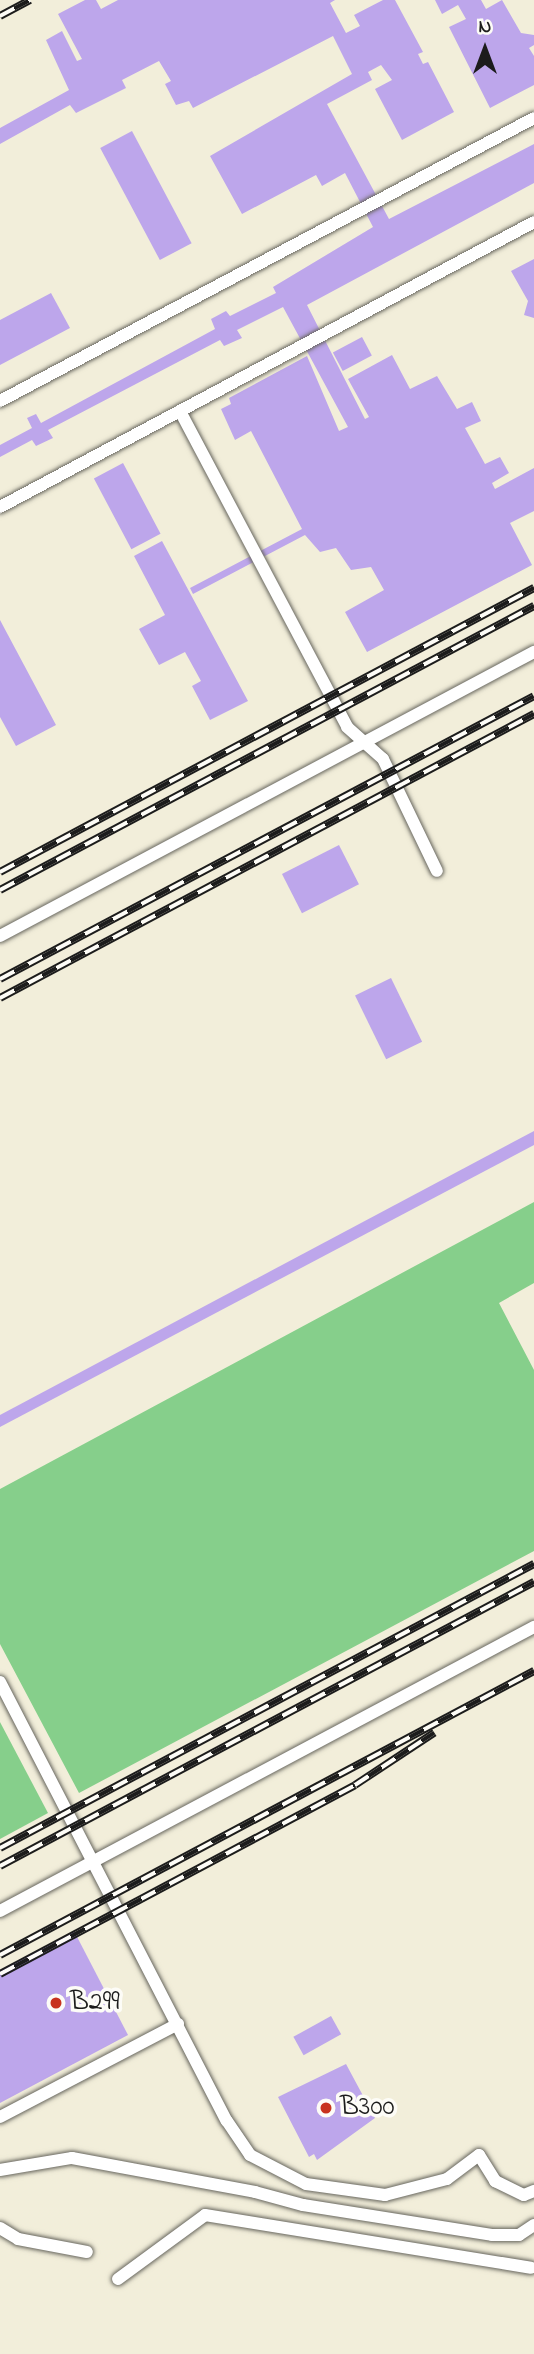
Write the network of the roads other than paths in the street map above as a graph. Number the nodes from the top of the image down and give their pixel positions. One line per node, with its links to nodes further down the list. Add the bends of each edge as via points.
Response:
1 (534, 118): 3 (lane)
2 (534, 222): 4 (lane)
3 (0, 401)
4 (180, 411): 5 (lane); 7 (lane, via 347,727)
5 (0, 507)
6 (534, 652): 7 (lane)
7 (364, 743): 8 (lane, via 383,759); 9 (lane)
8 (437, 872)
9 (0, 936)
10 (534, 1627): 12 (lane)
11 (0, 1682): 12 (lane)
12 (95, 1861): 13 (lane); 14 (lane)
13 (0, 1911)
14 (178, 2024): 15 (lane); 17 (lane, via 227,2121 250,2155 306,2184 385,2195 447,2179 480,2155 495,2181 523,2195)
15 (0, 2117)
16 (0, 2170): 18 (lane, via 72,2158 303,2205 492,2235 519,2235)
17 (534, 2191)
18 (534, 2225)
19 (0, 2228): 20 (lane, via 18,2239)
20 (87, 2252)
21 (531, 2268): 22 (lane, via 205,2215)
22 (118, 2279)

